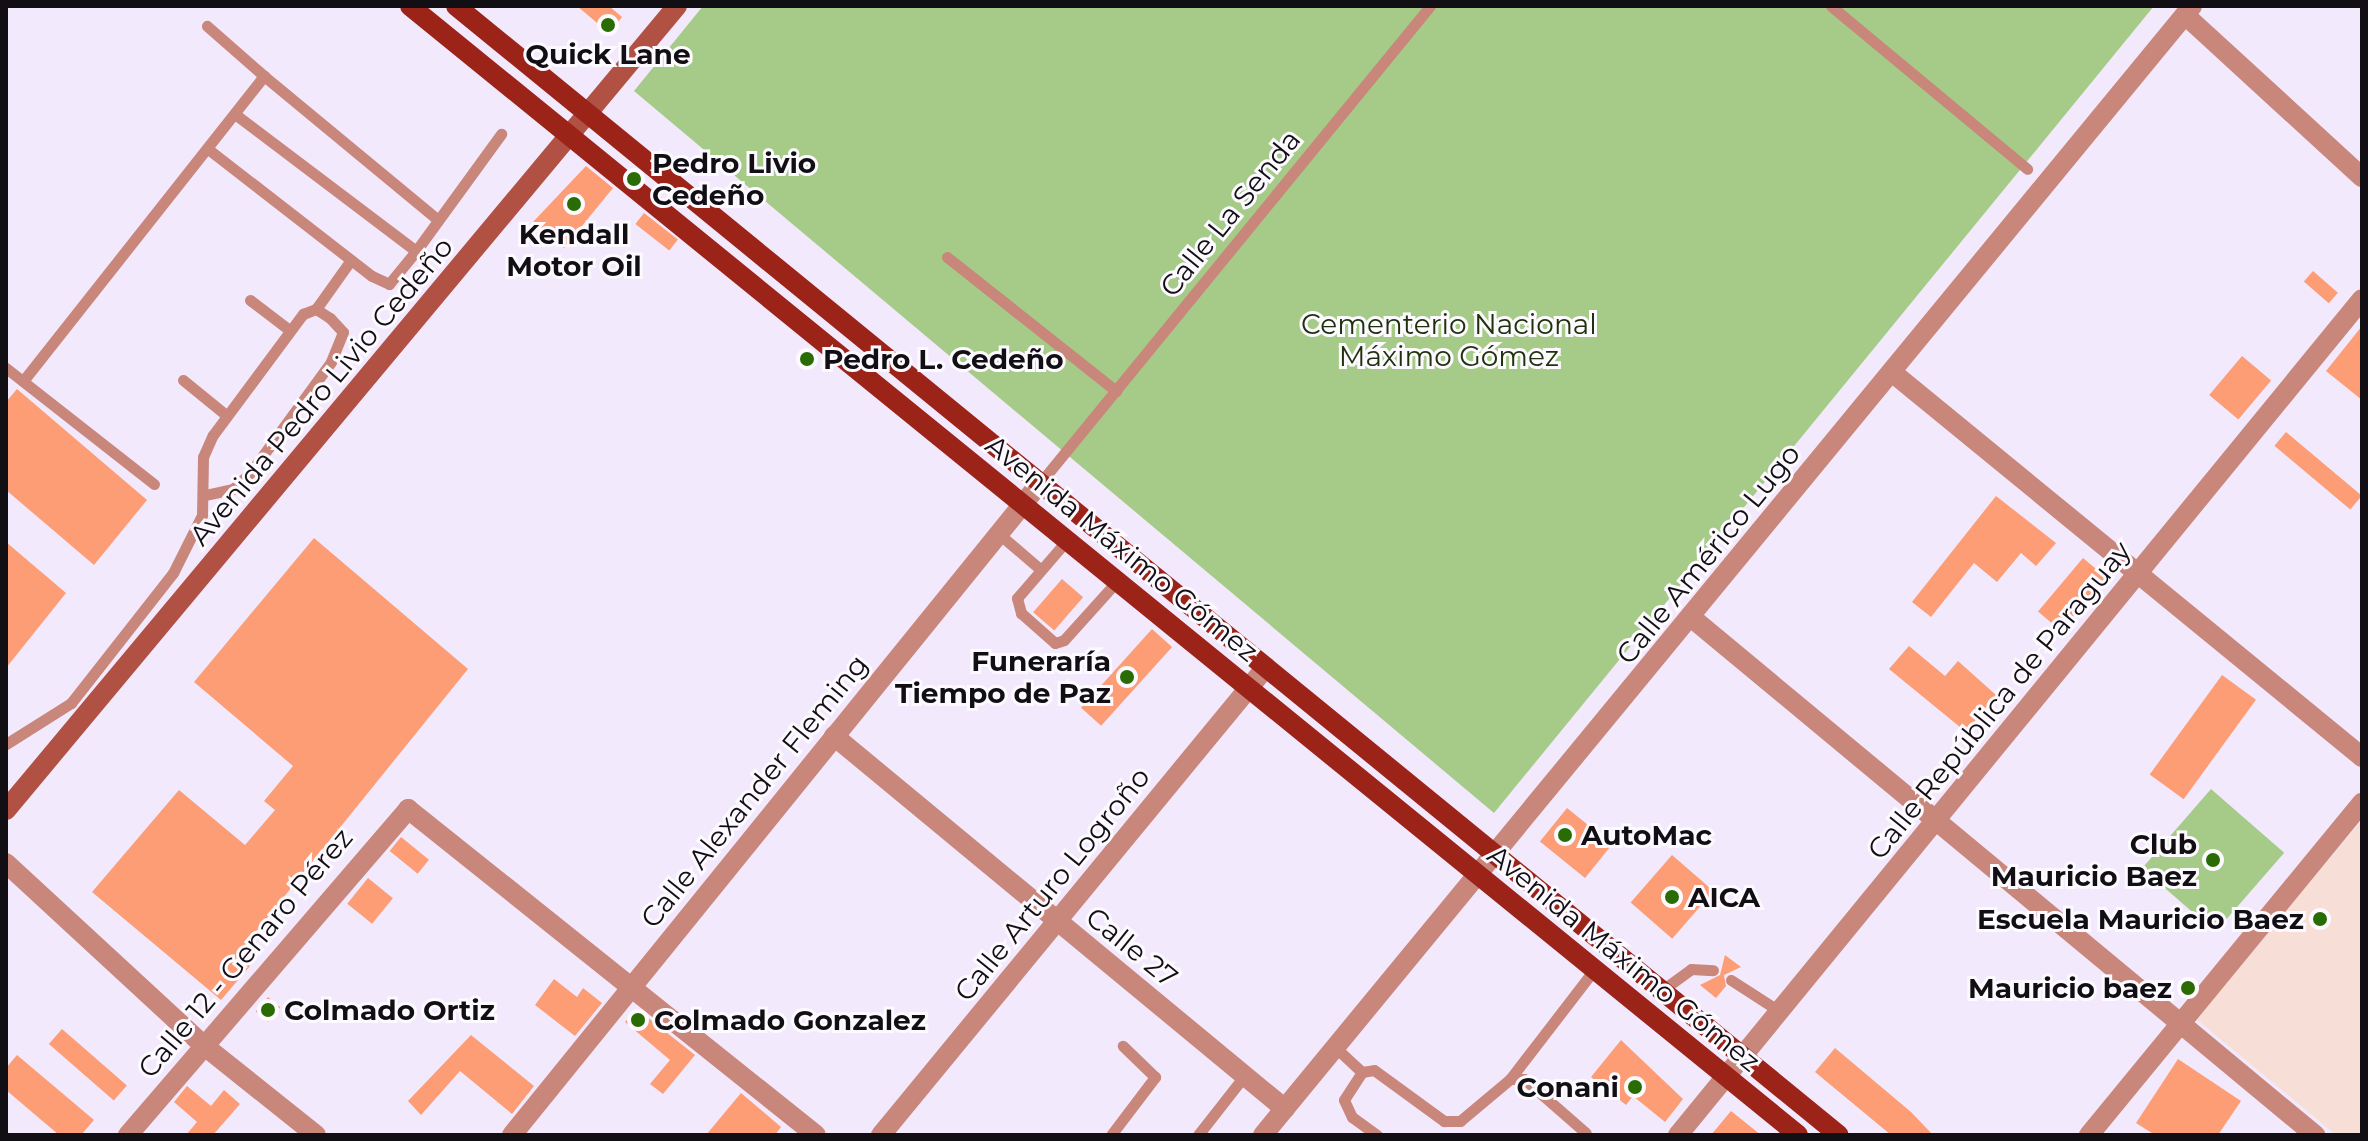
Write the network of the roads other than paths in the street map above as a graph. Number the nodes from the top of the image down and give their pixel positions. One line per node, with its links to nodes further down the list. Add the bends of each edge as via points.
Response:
1 (410, 6): 12 (main road, Avenida Máximo Gómez)
2 (456, 6): 10 (main road, Avenida Máximo Gómez)
3 (677, 6): 10 (main road, Avenida Pedro Livio Cedeño)
4 (1430, 6): 28 (lane, Calle La Senda)
5 (1831, 6): 14 (lane)
6 (2189, 10): 15 (street); 25 (street, Calle Américo Lugo)
7 (207, 26): 8 (lane)
8 (264, 76): 9 (lane); 16 (lane)
9 (235, 114): 13 (lane); 17 (lane)
10 (586, 116): 12 (main road, Avenida Pedro Livio Cedeño); 30 (main road, Avenida Máximo Gómez)
11 (501, 134): 16 (lane)
12 (570, 136): 33 (main road, Avenida Máximo Gómez); 46 (main road, Avenida Pedro Livio Cedeño)
13 (208, 149): 19 (lane); 27 (lane)
14 (2027, 169)
15 (2362, 177)
16 (438, 220): 17 (lane)
17 (416, 251): 19 (lane, via 389,284)
18 (947, 257): 28 (lane)
19 (351, 260): 22 (lane)
20 (2362, 299): 37 (street, Calle República de Paraguay)
21 (250, 300): 23 (lane)
22 (316, 309): 23 (lane); 32 (lane, via 343,332 331,362 250,473 233,489)
23 (288, 329): 29 (lane)
24 (6, 368): 27 (lane)
25 (1893, 373): 37 (street); 39 (street, Calle Américo Lugo)
26 (183, 380): 29 (lane)
27 (23, 381): 31 (lane)
28 (1116, 391): 30 (lane, Calle La Senda)
29 (226, 415): 32 (lane, via 203,457)
30 (1040, 483): 33 (street, Calle Alexander Fleming); 40 (main road, Avenida Máximo Gómez)
31 (154, 484)
32 (205, 495): 43 (lane, via 202,515 173,573 71,703)
33 (1024, 503): 34 (street, Calle Alexander Fleming); 35 (main road, Avenida Máximo Gómez)
34 (999, 534): 36 (lane); 42 (street, Calle Alexander Fleming)
35 (1068, 539): 36 (lane); 38 (main road, Avenida Máximo Gómez)
36 (1040, 569): 38 (lane, via 1021,589 1017,605 1059,644)
37 (2139, 575): 44 (street); 47 (street, Calle República de Paraguay)
38 (1118, 580): 41 (main road, Avenida Máximo Gómez)
39 (1692, 618): 47 (street); 48 (street, Calle Américo Lugo)
40 (1266, 667): 41 (street, Calle Arturo Logroño); 48 (main road, Avenida Máximo Gómez)
41 (1249, 687): 50 (main road, Avenida Máximo Gómez); 51 (street, Calle Arturo Logroño)
42 (834, 736): 51 (street, Calle 27); 55 (street, Calle Alexander Fleming)
43 (6, 744)
44 (2362, 757)
45 (2362, 803): 58 (street)
46 (6, 810)
47 (1934, 824): 57 (street, Calle República de Paraguay); 58 (street)
48 (1494, 857): 50 (street, Calle Américo Lugo); 56 (main road, Avenida Máximo Gómez)
49 (6, 863): 59 (street)
50 (1478, 876): 52 (main road, Avenida Máximo Gómez); 61 (street, Calle Américo Lugo)
51 (1057, 922): 64 (street, Calle 27); 73 (street, Calle Arturo Logroño)
52 (1594, 970): 65 (main road, Avenida Máximo Gómez); 66 (lane)
53 (1713, 970): 56 (lane, via 1691,969)
54 (1731, 980): 57 (lane)
55 (631, 986): 59 (street, Calle 12 - Genaro Pérez, via 408,809); 71 (street, Calle Alexander Fleming); 72 (street)
56 (1661, 991): 62 (main road, Avenida Máximo Gómez)
57 (1779, 1011): 62 (street, Calle República de Paraguay)
58 (2179, 1024): 81 (street); 82 (street)
59 (202, 1044): 69 (street, Calle 12 - Genaro Pérez); 70 (street)
60 (1123, 1046): 74 (lane, via 1155,1077)
61 (1336, 1048): 63 (lane); 67 (street, Calle Américo Lugo)
62 (1742, 1056): 65 (street, Calle República de Paraguay); 80 (main road, Avenida Máximo Gómez)
63 (1362, 1072): 66 (lane, via 1374,1070 1444,1121 1460,1121); 77 (lane, via 1344,1100 1352,1117)
64 (1245, 1075): 67 (street, Calle 27); 75 (lane)
65 (1725, 1076): 78 (street, Calle República de Paraguay); 79 (main road, Avenida Máximo Gómez)
66 (1510, 1079): 68 (lane, via 1539,1088)
67 (1285, 1109): 76 (street, Calle Américo Lugo)
68 (1586, 1133)
69 (128, 1135)
70 (316, 1135)
71 (512, 1135)
72 (816, 1135)
73 (881, 1135)
74 (1111, 1135)
75 (1198, 1135)
76 (1263, 1135)
77 (1377, 1135)
78 (1678, 1135)
79 (1798, 1135)
80 (1839, 1135)
81 (2089, 1135)
82 (2315, 1135)

